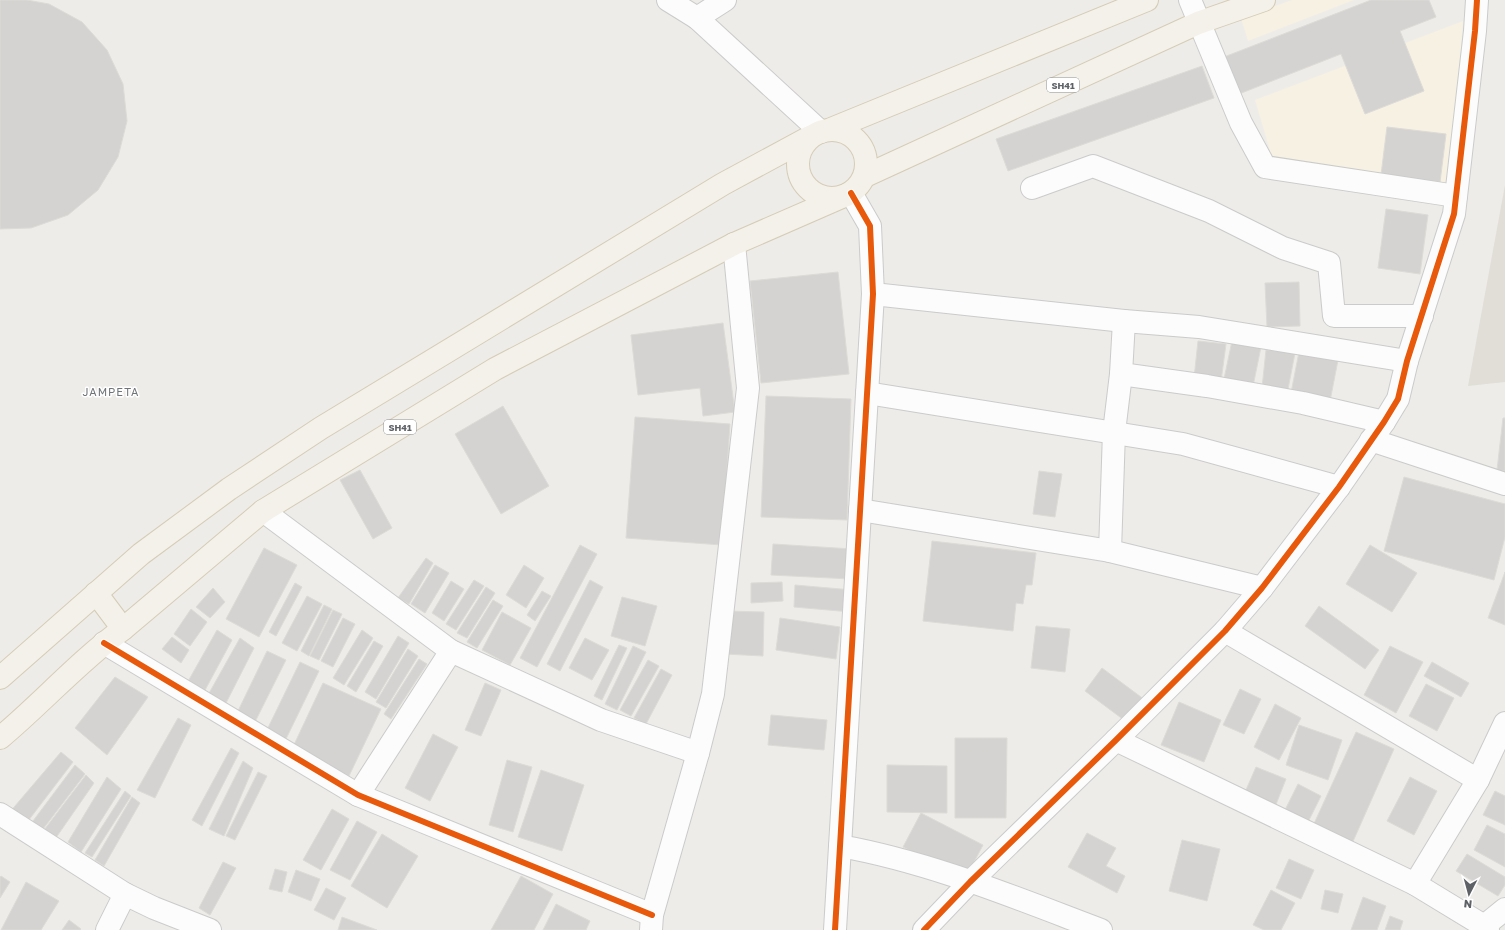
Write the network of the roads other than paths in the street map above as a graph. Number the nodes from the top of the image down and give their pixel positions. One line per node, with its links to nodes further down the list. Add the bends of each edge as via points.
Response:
1 (668, 0): 7 (street)
2 (725, 0): 7 (street)
3 (1147, 0): 9 (main road)
4 (1190, 0): 8 (street)
5 (1264, 0): 8 (main road, SH41)
6 (1477, 0): 13 (street)
7 (697, 18): 9 (street)
8 (1198, 23): 10 (main road, SH41); 13 (street, via 1241,123 1265,167)
9 (821, 133): 10 (main road, via 843,131 853,136 861,144 865,154); 12 (main road, via 803,146 798,168 801,178 808,188 828,198); 30 (main road, via 717,188 321,428 229,489 141,554)
10 (865, 176): 12 (main road, SH41)
11 (1032, 188): 16 (street, via 1093,166 1209,211 1283,248 1329,263 1334,316)
12 (851, 193): 14 (main road, SH41); 15 (street, via 870,226)
13 (1456, 196): 16 (street, via 1454,214)
14 (734, 244): 27 (main road, SH41, via 495,369); 39 (street, via 748,388 713,694)
15 (873, 294): 17 (street); 20 (street)
16 (1422, 316): 18 (street)
17 (1124, 321): 18 (street, via 1199,327); 19 (street)
18 (1407, 361): 21 (street, via 1398,399)
19 (1121, 374): 21 (street, via 1302,403); 22 (street)
20 (867, 393): 22 (street); 26 (street)
21 (1384, 422): 23 (street)
22 (1114, 432): 25 (street, via 1183,444); 28 (street)
23 (1371, 440): 24 (street); 25 (street)
24 (1505, 484)
25 (1339, 487): 29 (street)
26 (860, 510): 28 (street); 43 (street)
27 (263, 511): 31 (main road, SH41); 34 (street)
28 (1110, 551): 29 (street)
29 (1262, 588): 32 (street)
30 (96, 593): 31 (main road); 35 (main road)
31 (122, 630): 33 (main road, SH41)
32 (1225, 631): 38 (street); 40 (street)
33 (104, 643): 37 (main road, SH41); 41 (street)
34 (451, 651): 39 (street, via 601,720); 41 (street)
35 (0, 678)
36 (1505, 723): 40 (street)
37 (0, 738)
38 (1116, 740): 44 (street); 45 (street)
39 (698, 753): 48 (street)
40 (1478, 780): 45 (street)
41 (358, 795): 48 (street)
42 (0, 814): 46 (street)
43 (840, 846): 44 (street, via 873,852); 52 (street)
44 (970, 882): 53 (street); 54 (street)
45 (1415, 884): 49 (street)
46 (125, 894): 50 (street); 51 (street)
47 (1505, 909): 49 (street)
48 (652, 923)
49 (1486, 928)
50 (107, 930)
51 (210, 930)
52 (835, 930)
53 (924, 930)
54 (1101, 930)

